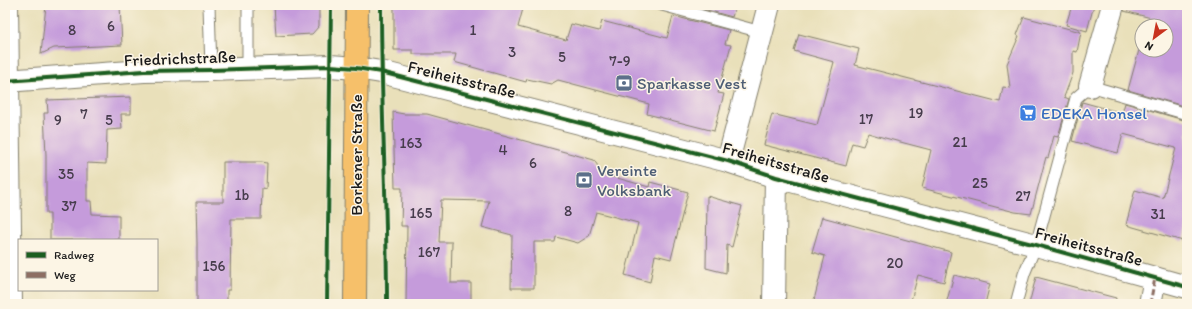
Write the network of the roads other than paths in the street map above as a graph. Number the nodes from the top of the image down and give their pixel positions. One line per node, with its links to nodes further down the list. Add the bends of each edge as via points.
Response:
1 (7, 5): 12 (street)
2 (209, 5): 11 (lane)
3 (248, 5): 9 (lane)
4 (357, 5): 10 (main road, Borkener Straße)
5 (662, 5): 8 (lane)
6 (769, 5): 8 (street)
7 (1113, 5): 13 (street)
8 (761, 32): 15 (street)
9 (248, 68): 10 (street, Friedrichstraße); 11 (street, Friedrichstraße)
10 (356, 68): 15 (street, Freiheitsstraße, via 381,72); 21 (main road, Borkener Straße)
11 (211, 70): 12 (street, Friedrichstraße, via 144,71)
12 (6, 81): 20 (street)
13 (1090, 86): 14 (lane); 17 (lane, via 1076,98)
14 (1187, 114)
15 (728, 161): 16 (street, Freiheitsstraße)
16 (776, 177): 17 (street, Freiheitsstraße); 22 (street)
17 (1036, 245): 18 (street, Freiheitsstraße); 23 (lane, via 1024,274)
18 (1155, 278): 19 (street, Freiheitsstraße); 24 (street)
19 (1187, 287)
20 (11, 304)
21 (355, 304)
22 (774, 304)
23 (1016, 304)
24 (1150, 304)

